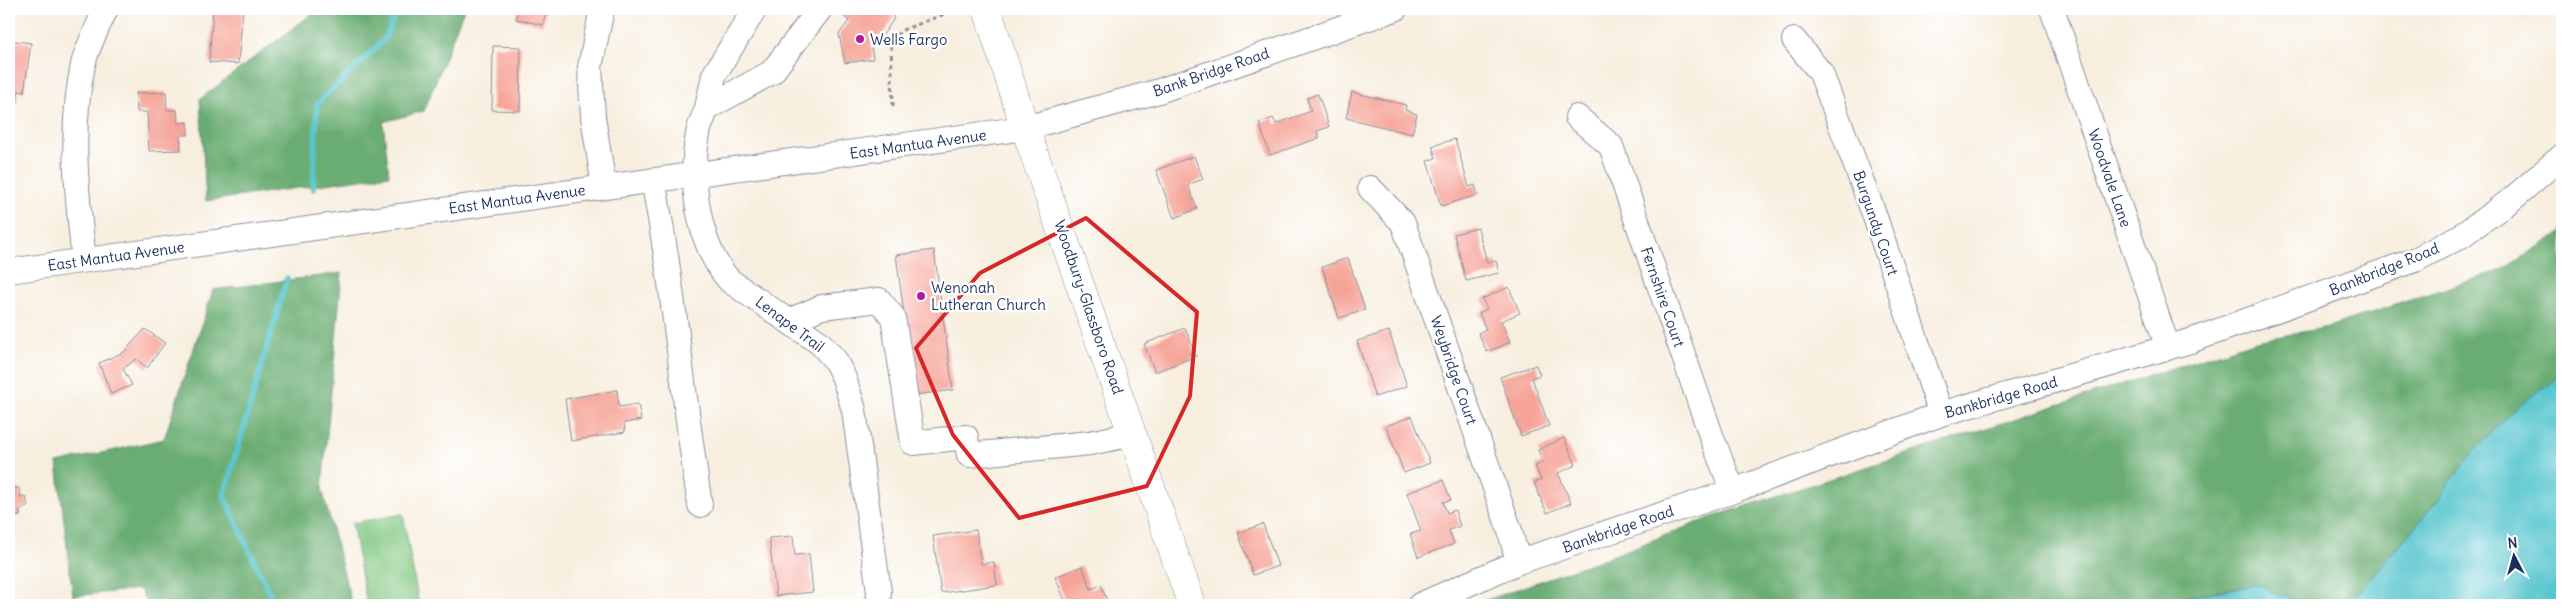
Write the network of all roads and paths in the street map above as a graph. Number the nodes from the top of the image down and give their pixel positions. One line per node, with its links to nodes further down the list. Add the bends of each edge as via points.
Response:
1 (106, 9): 20 (street, via 83,64 76,108 75,159)
2 (602, 9): 18 (street, via 590,67 593,117)
3 (755, 9): 12 (street, Lenape Trail, via 714,75)
4 (820, 9): 12 (street, via 772,72)
5 (987, 9): 14 (main road, Woodbury-Glassboro Road)
6 (1395, 9): 9 (street, Bank Bridge Road)
7 (2052, 9): 23 (street, Woodvale Lane)
8 (950, 12): 11 (path, via 900,32 891,45)
9 (1365, 14): 14 (street, Bank Bridge Road, via 1159,90)
10 (1794, 40): 24 (street, Burgundy Court, via 1821,73 1874,214)
11 (893, 106)
12 (707, 108): 16 (street, Lenape Trail, via 698,134)
13 (1577, 117): 26 (street, Fernshire Court, via 1611,146)
14 (1025, 128): 16 (street, East Mantua Avenue); 25 (main road, Woodbury-Glassboro Road)
15 (2562, 156): 23 (street, Bankbridge Road, via 2511,200 2461,236 2415,260)
16 (694, 175): 17 (street, East Mantua Avenue); 22 (street, Lenape Trail, via 705,240 716,263 730,281)
17 (653, 180): 18 (street, East Mantua Avenue); 27 (street, via 667,254)
18 (604, 187): 20 (street, East Mantua Avenue)
19 (1370, 188): 28 (street, Weybridge Court, via 1403,223)
20 (84, 260): 21 (street, East Mantua Avenue)
21 (9, 271)
22 (788, 321): 25 (street, via 822,307 879,300 893,317 913,443 966,437 969,455 1090,443); 29 (street, Lenape Trail, via 820,343 835,360 844,378 854,410 879,592)
23 (2168, 348): 24 (street, Bankbridge Road)
24 (1941, 414): 26 (street, Bankbridge Road)
25 (1133, 434): 30 (main road, Woodbury-Glassboro Road)
26 (1733, 490): 28 (street, Bankbridge Road)
27 (700, 505)
28 (1518, 562): 31 (street, Bankbridge Road)
29 (878, 605)
30 (1192, 605)
31 (1420, 605)

